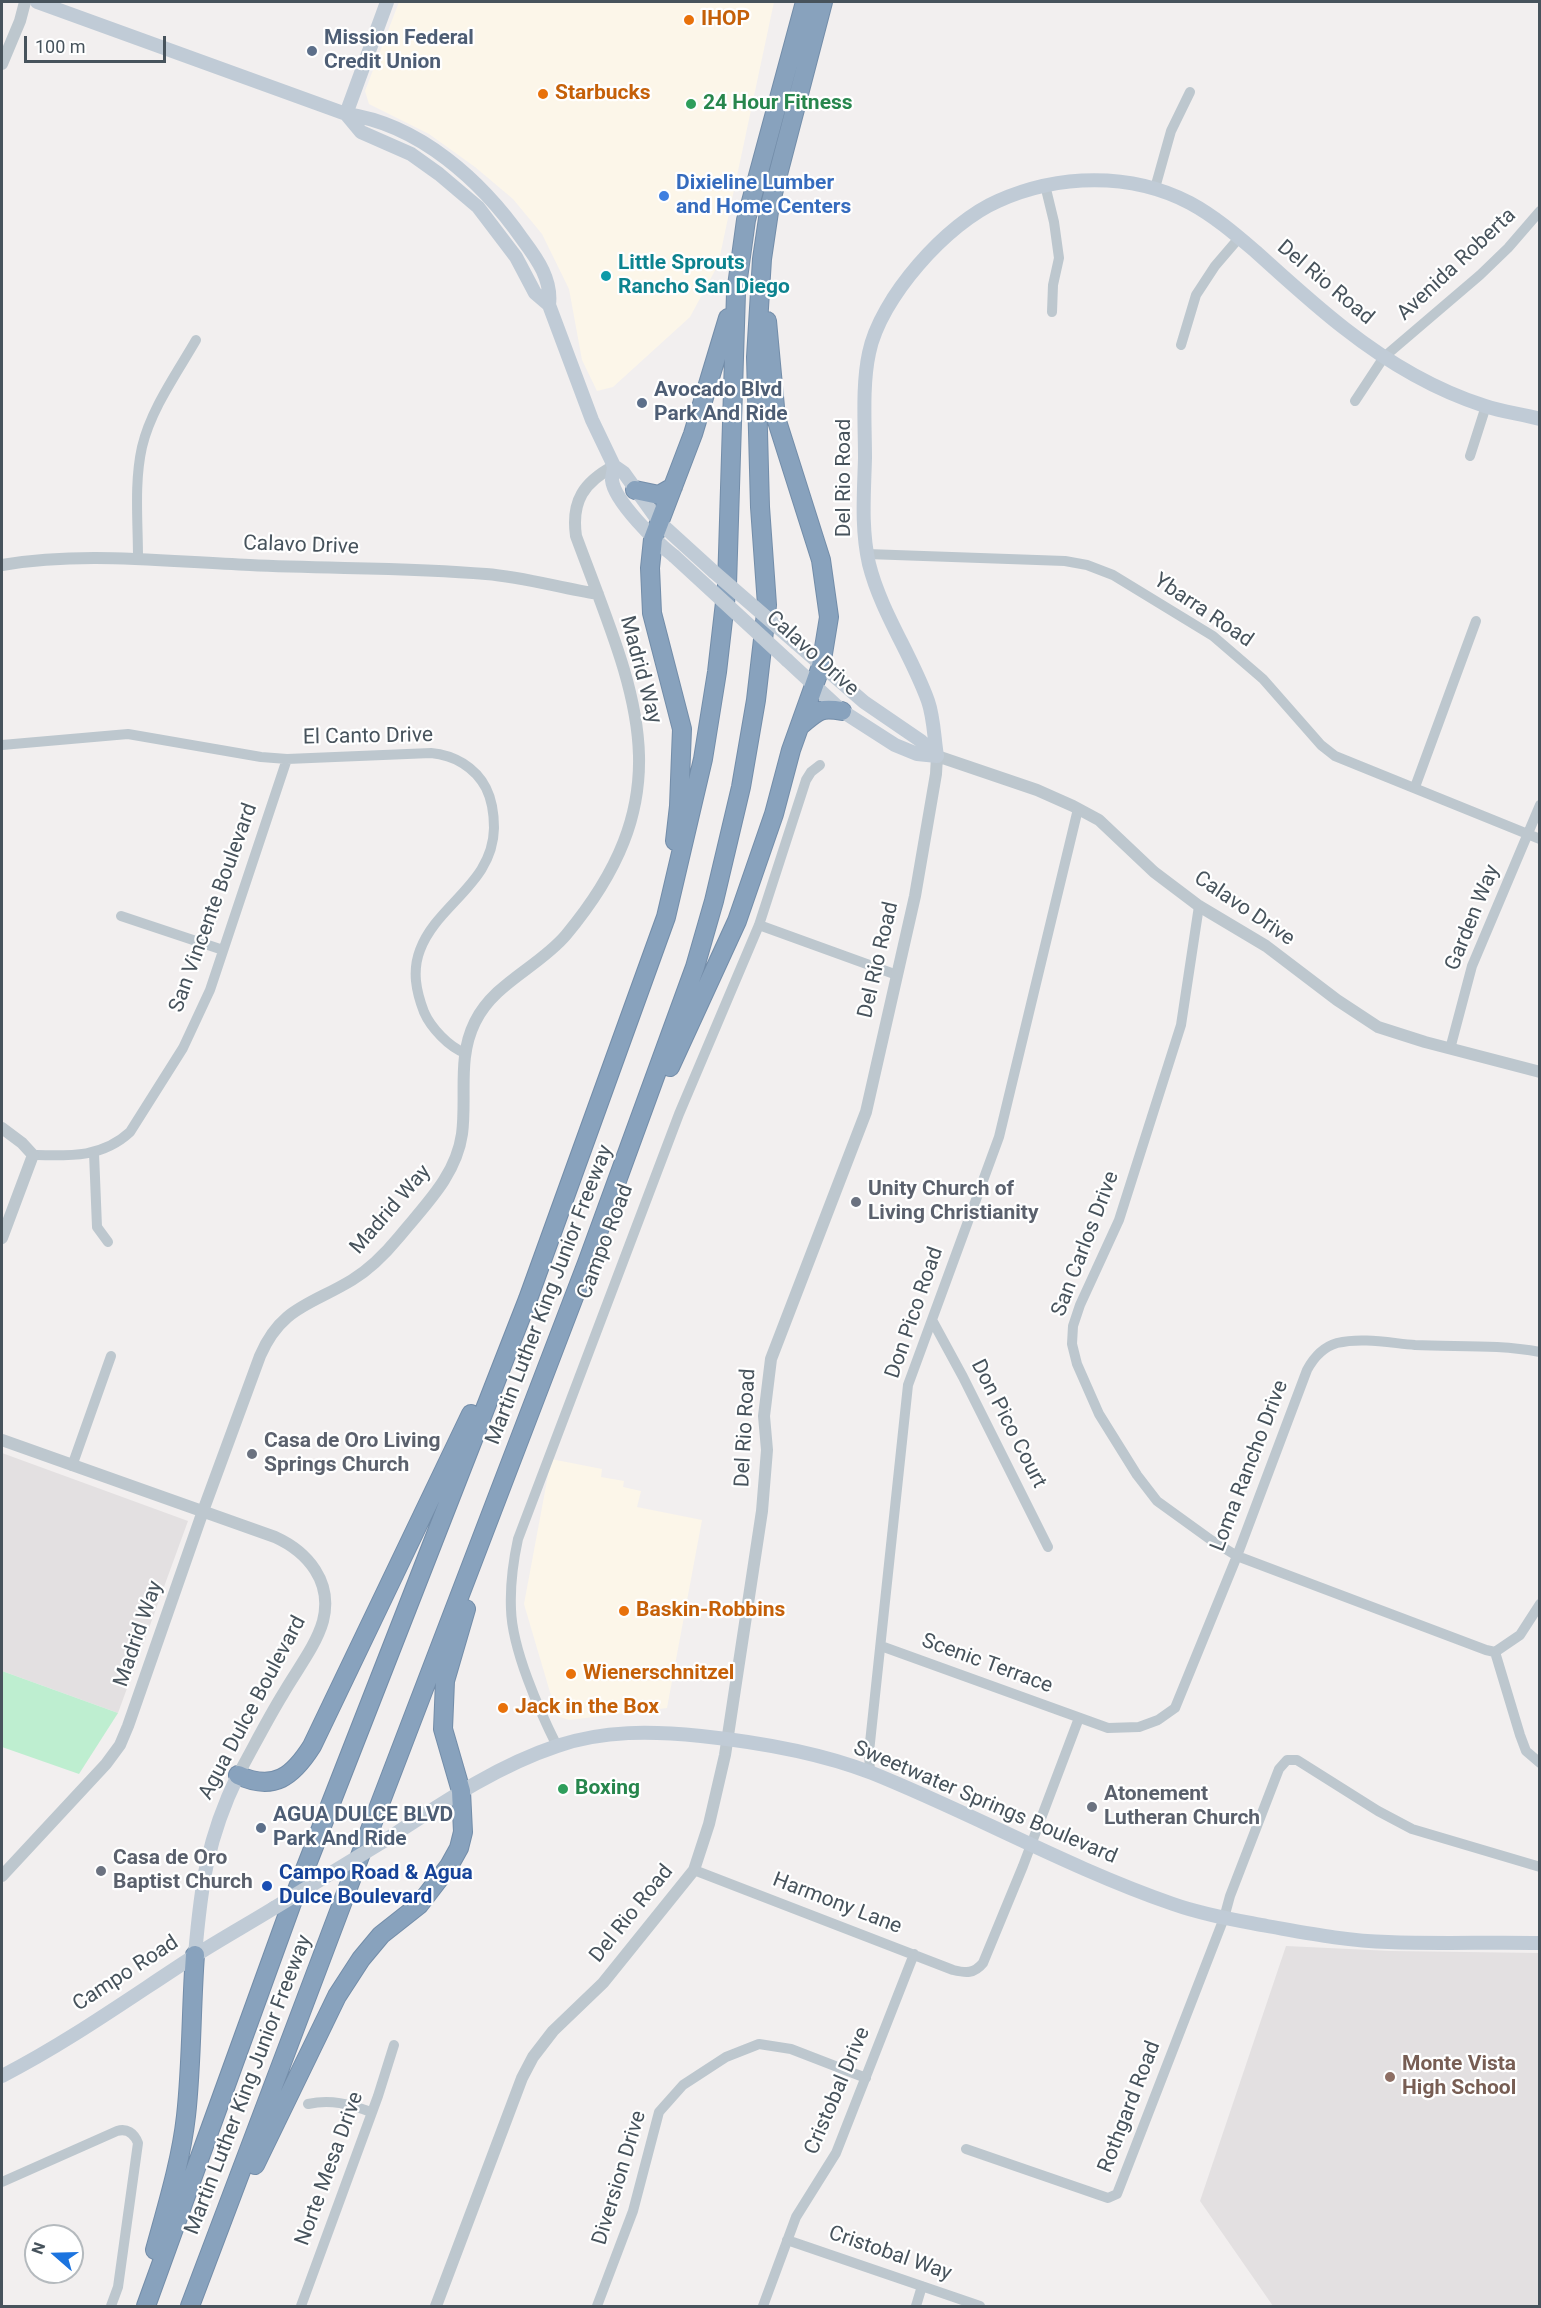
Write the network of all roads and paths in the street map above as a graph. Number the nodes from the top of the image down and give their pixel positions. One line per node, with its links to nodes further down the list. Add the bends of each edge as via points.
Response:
1 (25, 2): 6 (street)
2 (37, 2): 8 (main road)
3 (387, 2): 8 (main road)
4 (806, 2): 18 (highway, via 746,220)
5 (823, 2): 16 (highway, via 770,205)
6 (2, 64)
7 (1190, 92): 11 (street, via 1171,131)
8 (345, 114): 9 (main road, via 361,132 411,154); 12 (main road, via 366,116 403,132 453,164)
9 (426, 165): 12 (main road, via 437,165 473,192); 14 (main road, via 478,207)
10 (1045, 185): 11 (main road, Del Rio Road, via 1095,180); 20 (street, via 1059,258); 32 (main road, Del Rio Road, via 994,202 955,227 892,300 879,322 867,364)
11 (1155, 188): 15 (main road, Del Rio Road, via 1203,210)
12 (490, 198): 17 (main road)
13 (1539, 212): 23 (street, Avenida Roberta, via 1474,281)
14 (491, 224): 17 (main road, via 502,228 523,257); 19 (main road, via 516,257 535,293)
15 (1239, 238): 22 (street, via 1196,294); 23 (main road, Del Rio Road)
16 (762, 259): 37 (highway, via 777,418 821,560 829,617); 58 (highway, Martin Luther King Junior Freeway, via 756,357 767,605 756,700 741,787 714,901 695,967)
17 (537, 262): 19 (main road, via 551,289)
18 (736, 293): 29 (highway); 51 (highway, Martin Luther King Junior Freeway, via 723,617 703,759)
19 (549, 305): 28 (main road, via 592,420)
20 (1052, 312)
21 (196, 340): 33 (street, via 156,410 142,445)
22 (1181, 345)
23 (1384, 357): 24 (street, Avenida Roberta); 25 (main road, Del Rio Road)
24 (1355, 401)
25 (1486, 406): 26 (main road, Del Rio Road); 27 (street)
26 (1539, 419)
27 (1470, 456)
28 (615, 466): 30 (main road); 31 (main road, via 615,491); 35 (street, Madrid Way, via 590,482 576,512 576,536)
29 (673, 487): 30 (highway, via 659,495); 31 (highway)
30 (635, 490): 31 (main road)
31 (656, 531): 37 (main road, Calavo Drive, bridge, via 681,543); 38 (main road, Calavo Drive, bridge, via 674,556); 51 (highway, via 650,568 652,613 682,729 679,806)
32 (867, 554): 42 (main road, Del Rio Road, via 875,583 929,704); 45 (street, Ybarra Road, via 1065,561 1113,575 1213,636 1245,662 1321,746 1335,756)
33 (138, 558): 34 (street, Calavo Drive, via 74,557); 35 (street, Calavo Drive, via 486,574)
34 (2, 565)
35 (598, 594): 56 (street, Madrid Way, via 618,651 640,744 633,819 597,896 553,950 486,1004 475,1022)
36 (1476, 621): 45 (street)
37 (821, 666): 38 (highway); 42 (main road, Calavo Drive)
38 (814, 685): 39 (main road, Calavo Drive); 40 (highway)
39 (842, 711): 40 (highway, via 826,708); 42 (main road, Calavo Drive, via 895,745 917,754)
40 (800, 726): 58 (highway, via 730,939)
41 (2, 745): 43 (street, El Canto Drive, via 128,734)
42 (937, 756): 47 (street, Calavo Drive, via 1037,790); 54 (street, Del Rio Road, via 915,896)
43 (287, 759): 53 (street, San Vincente Boulevard); 56 (street, El Canto Drive, via 438,754 468,766 484,784 494,820 488,856 478,876 428,934 415,968 418,996 426,1018 456,1049)
44 (820, 765): 52 (street, Campo Road, via 806,780)
45 (1414, 787): 48 (street, Ybarra Road)
46 (1539, 805): 48 (street, Garden Way)
47 (1078, 809): 49 (street, Calavo Drive, via 1099,820 1154,872); 65 (street, Don Pico Road, via 999,1137)
48 (1534, 836): 55 (street, Garden Way, via 1480,943)
49 (1199, 906): 55 (street, Calavo Drive, via 1266,946 1378,1027); 73 (street, San Carlos Drive, via 1181,1025 1119,1220 1080,1305 1072,1344 1099,1414 1157,1501)
50 (121, 916): 53 (street)
51 (666, 917): 64 (highway, Martin Luther King Junior Freeway)
52 (759, 925): 54 (street); 79 (street, Campo Road, via 678,1114 518,1539 511,1610 517,1646)
53 (223, 950): 60 (street, San Vincente Boulevard, via 192,1031 130,1132 119,1142)
54 (897, 975): 78 (street, Del Rio Road, via 866,1112 771,1359 764,1416 767,1450 762,1511)
55 (1450, 1049): 57 (street, Calavo Drive)
56 (465, 1053): 71 (street, Madrid Way, via 462,1131 450,1172 375,1264 290,1313 271,1334)
57 (1539, 1072)
58 (639, 1124): 68 (highway, Martin Luther King Junior Freeway)
59 (2, 1128): 61 (street)
60 (94, 1153): 61 (street, San Vincente Boulevard); 63 (street, via 97,1227)
61 (33, 1155): 62 (street)
62 (2, 1238)
63 (108, 1242)
64 (528, 1299): 82 (highway, via 312,1746 292,1772 275,1781 262,1783); 105 (highway, Martin Luther King Junior Freeway, via 293,1900)
65 (932, 1320): 72 (street, Don Pico Court); 75 (street, Don Pico Road, via 908,1385)
66 (1539, 1352): 73 (street, Loma Rancho Drive, via 1510,1347 1354,1341 1323,1350 1307,1370)
67 (111, 1356): 70 (street)
68 (549, 1364): 83 (highway, via 445,1681 443,1729); 100 (highway, Martin Luther King Junior Freeway)
69 (2, 1440): 70 (street, Agua Dulce Boulevard)
70 (72, 1466): 71 (street, Agua Dulce Boulevard)
71 (203, 1511): 82 (street, Agua Dulce Boulevard, via 292,1546 311,1563 324,1592 325,1612 319,1631); 87 (street, Madrid Way, via 120,1745)
72 (1048, 1546)
73 (1237, 1556): 76 (street, San Carlos Drive); 77 (street, Loma Rancho Drive, via 1174,1708 1149,1724 1129,1729 1108,1728)
74 (1539, 1604): 76 (street, via 1520,1635)
75 (881, 1646): 77 (street, Scenic Terrace); 81 (street, Don Pico Road)
76 (1495, 1652): 80 (street, via 1520,1736 1526,1751)
77 (1079, 1718): 84 (street)
78 (727, 1739): 79 (main road, Sweetwater Springs Boulevard, via 617,1732); 81 (main road, Sweetwater Springs Boulevard, via 800,1751); 86 (street, Del Rio Road, via 709,1824)
79 (557, 1746): 83 (main road, Sweetwater Springs Boulevard)
80 (1539, 1763)
81 (870, 1773): 84 (main road, Sweetwater Springs Boulevard)
82 (238, 1775): 92 (main road, Agua Dulce Boulevard, via 222,1811 205,1868)
83 (461, 1791): 88 (main road, Sweetwater Springs Boulevard, bridge); 100 (highway, via 463,1832 454,1857 418,1905 381,1935 337,1995 249,2177)
84 (1031, 1845): 89 (main road, Sweetwater Springs Boulevard, via 1174,1905); 91 (street, Harmony Lane, via 977,1970 953,1970)
85 (1539, 1867): 89 (street, Rothgard Road, via 1412,1829 1291,1759 1279,1769)
86 (694, 1870): 91 (street, Harmony Lane); 108 (street, Del Rio Road, via 603,1983 553,2031 533,2057)
87 (2, 1876)
88 (274, 1908): 92 (main road, Campo Road)
89 (1224, 1918): 90 (main road, Sweetwater Springs Boulevard, via 1386,1942); 98 (street, Rothgard Road, via 1117,2194 1108,2198)
90 (1539, 1943)
91 (914, 1954): 95 (street, Cristobal Drive)
92 (195, 1955): 94 (main road, Campo Road, via 95,2023); 104 (highway, via 186,2119)
93 (394, 2045): 97 (street, Norte Mesa Drive)
94 (2, 2076)
95 (866, 2078): 101 (street, Cristobal Drive, via 836,2153 796,2217); 109 (street, Diversion Drive, via 791,2049 759,2044 730,2055 683,2085 659,2112 633,2211)
96 (308, 2104): 97 (street, via 325,2100)
97 (371, 2112): 107 (street, Norte Mesa Drive)
98 (966, 2150)
99 (2, 2182): 103 (street, via 117,2131 128,2131 134,2136 138,2143 118,2287)
100 (227, 2209): 106 (highway, Martin Luther King Junior Freeway)
101 (787, 2240): 102 (street, Cristobal Way); 110 (street, Cristobal Drive)
102 (922, 2286): 111 (street); 112 (street, Cristobal Way)
103 (111, 2307)
104 (139, 2307)
105 (146, 2307)
106 (190, 2307)
107 (301, 2307)
108 (436, 2307)
109 (597, 2307)
110 (762, 2307)
111 (916, 2307)
112 (980, 2307)

